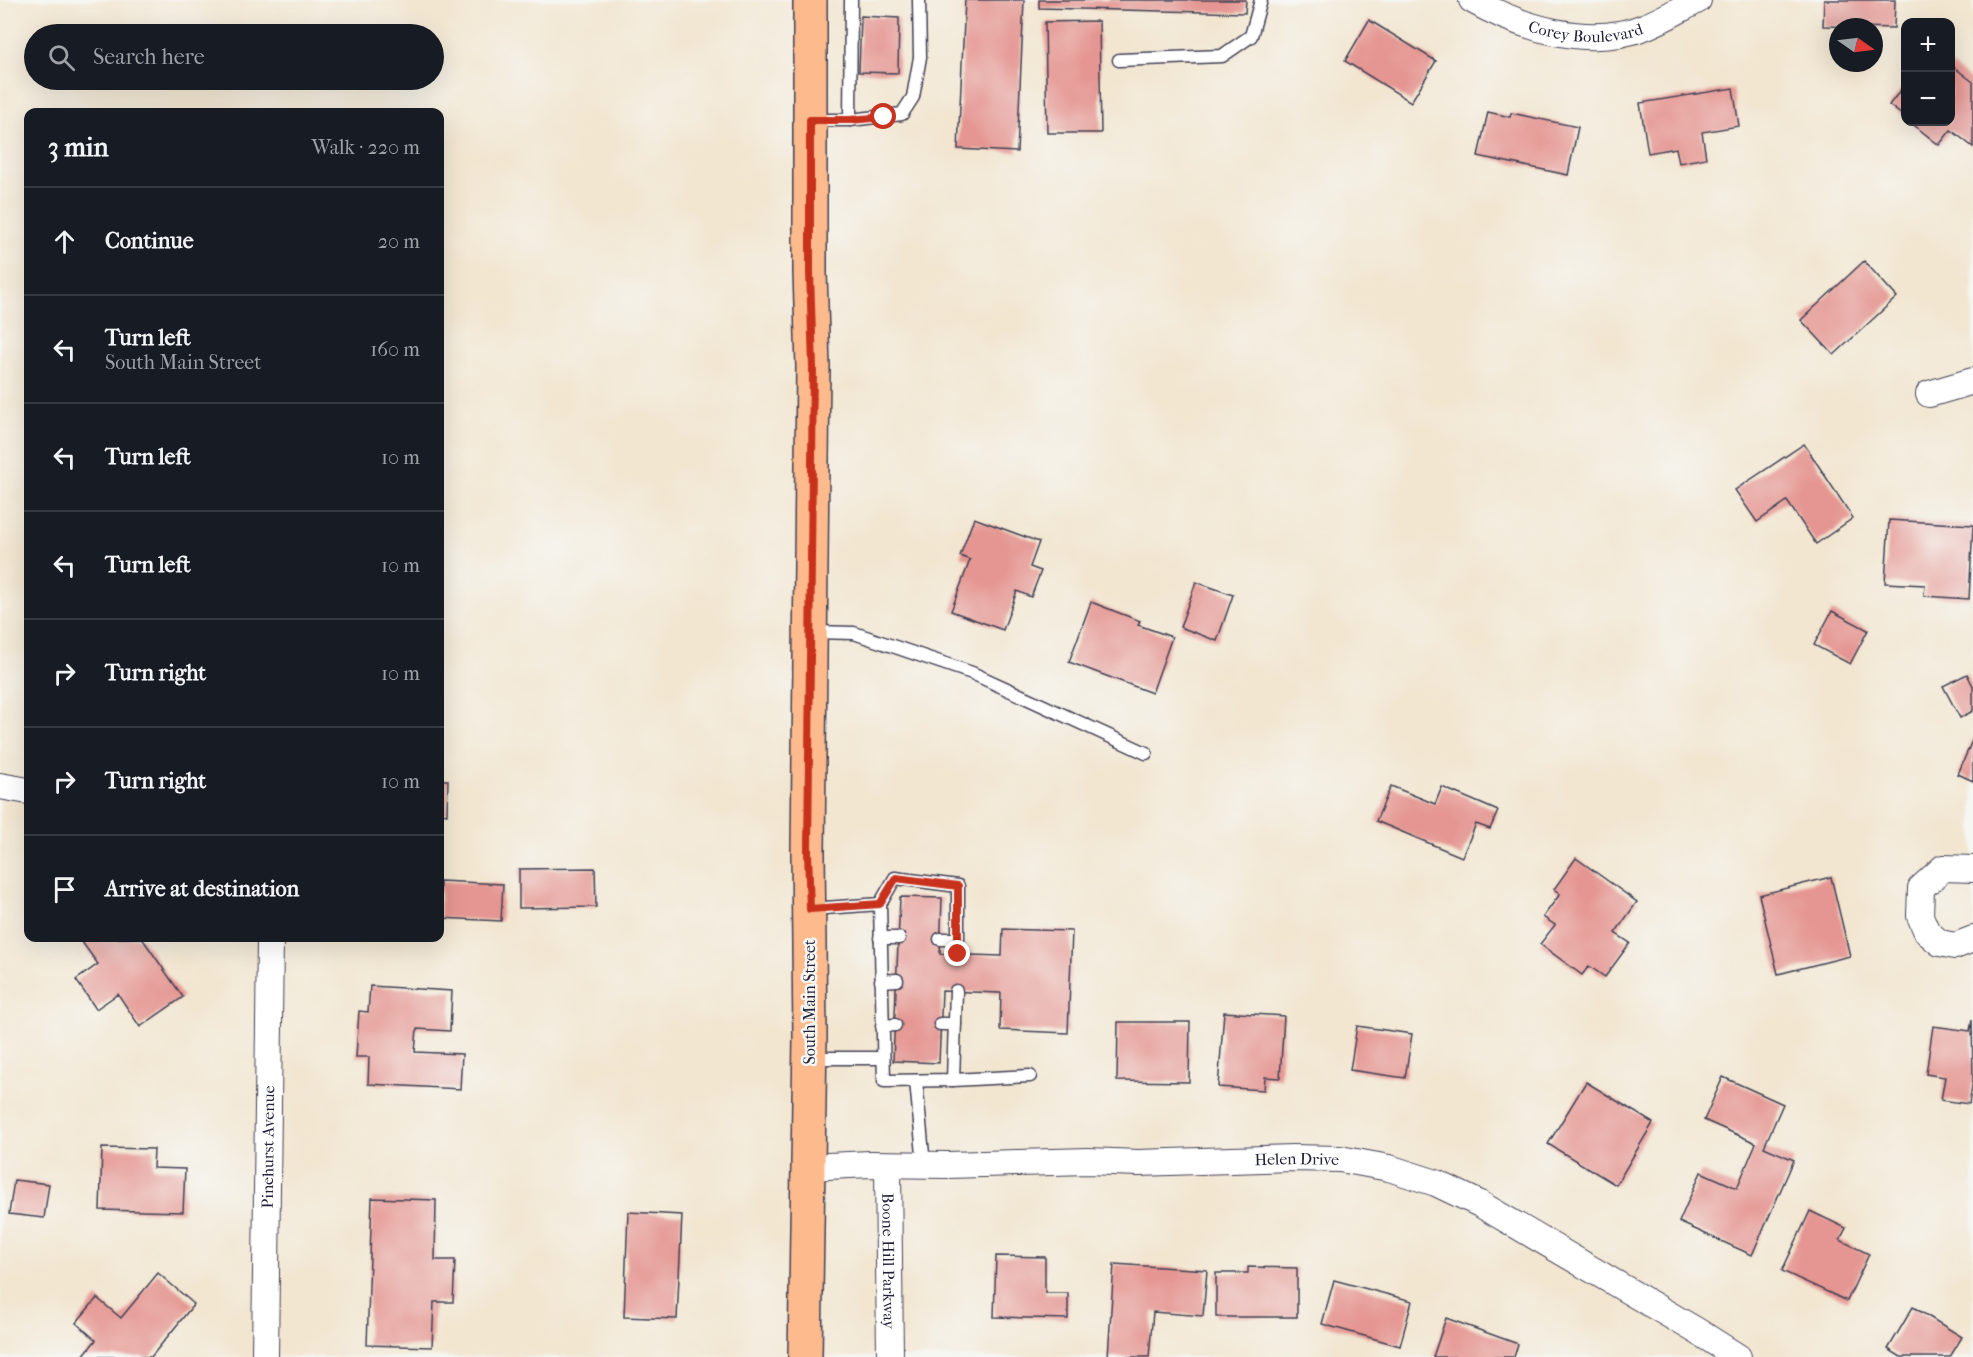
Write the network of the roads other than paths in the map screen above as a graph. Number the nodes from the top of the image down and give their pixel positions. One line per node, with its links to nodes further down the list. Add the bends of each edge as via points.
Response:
1 (810, 0): 8 (main road, South Main Street)
2 (851, 0): 9 (lane)
3 (919, 0): 9 (lane, via 920,57 913,97 902,114)
4 (1261, 0): 7 (lane, via 1251,36 1222,56)
5 (1472, 0): 6 (street, Corey Boulevard, via 1529,24 1567,34 1605,36 1643,28)
6 (1698, 0)
7 (1119, 60)
8 (810, 120): 9 (lane); 12 (main road, South Main Street)
9 (850, 120)
10 (1973, 381): 11 (street)
11 (1929, 394)
12 (811, 632): 13 (lane, via 854,633 972,673); 18 (main road, South Main Street)
13 (1146, 753)
14 (0, 786): 15 (street)
15 (24, 790)
16 (1973, 869): 23 (street, via 1943,868 1936,874 1921,888 1920,916 1927,932 1940,942 1955,946)
17 (880, 904): 18 (lane); 19 (lane); 22 (lane, via 896,878 958,886)
18 (810, 909): 33 (main road, South Main Street)
19 (880, 938): 20 (lane); 27 (lane)
20 (898, 938)
21 (940, 939): 22 (lane)
22 (957, 939): 25 (lane)
23 (1973, 939)
24 (270, 942): 41 (street, Pinehurst Avenue)
25 (958, 954)
26 (897, 980): 27 (lane)
27 (881, 981): 32 (lane)
28 (956, 992): 30 (lane)
29 (940, 1024): 30 (lane)
30 (955, 1024): 36 (lane)
31 (895, 1025): 32 (lane)
32 (882, 1026): 34 (lane)
33 (809, 1058): 34 (lane); 40 (main road, South Main Street)
34 (883, 1058): 37 (lane, via 884,1081)
35 (1030, 1076): 36 (lane)
36 (953, 1080): 37 (lane)
37 (916, 1081): 39 (lane)
38 (888, 1165): 39 (street, Helen Drive); 40 (street, Helen Drive); 43 (street, Boone Hill Parkway)
39 (924, 1165): 44 (street, Helen Drive, via 1292,1158 1340,1159 1389,1168 1436,1183 1480,1204)
40 (807, 1167): 42 (main road, South Main Street)
41 (266, 1357)
42 (805, 1357)
43 (890, 1357)
44 (1738, 1357)

